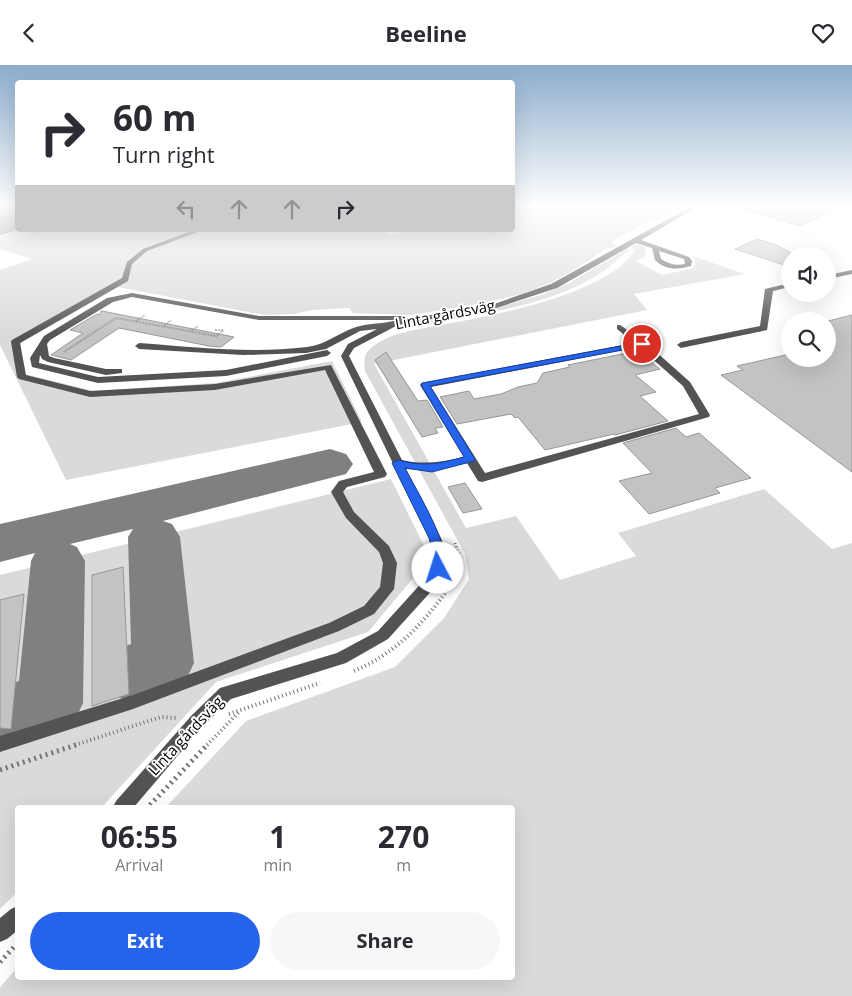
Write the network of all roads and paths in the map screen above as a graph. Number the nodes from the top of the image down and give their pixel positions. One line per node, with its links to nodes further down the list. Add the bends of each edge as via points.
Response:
1 (147, 249): 39 (street, via 129,263 125,279 15,341 22,377 90,394 215,387 328,367 381,474 343,484 337,492 350,515 384,549 390,563 387,589 369,610 334,627 133,702)
2 (618, 249): 10 (street, Linta gårdsväg, via 554,286 496,306)
3 (656, 249): 4 (street, via 662,263 675,267 689,265 687,258)
4 (662, 249)
5 (852, 272): 6 (street)
6 (836, 275)
7 (781, 287): 24 (street, via 769,289 764,328)
8 (145, 315): 13 (path)
9 (110, 317): 11 (path)
10 (421, 317): 15 (street, Linta gårdsväg); 22 (street, via 259,318 132,295 110,300 47,338)
11 (116, 318): 13 (path); 21 (path)
12 (172, 320): 16 (path)
13 (136, 321): 16 (path)
14 (198, 326): 19 (path)
15 (388, 326): 26 (street, via 358,329); 27 (street, Linta gårdsväg, via 351,346)
16 (163, 327): 19 (path)
17 (620, 327): 23 (street)
18 (215, 330): 19 (path, via 224,330 216,337)
19 (190, 332)
20 (80, 335): 21 (path)
21 (86, 337): 28 (path)
22 (43, 344): 28 (street, via 45,357); 29 (street, via 34,358 35,365 98,380)
23 (642, 344): 30 (street, via 425,385); 30 (street, via 687,384 705,415 482,478)
24 (681, 345)
25 (138, 346): 26 (street, via 244,352)
26 (325, 350): 27 (street); 29 (street, via 310,358)
27 (345, 356): 31 (street, Linta gårdsväg)
28 (51, 360): 29 (street, via 106,372 204,365)
29 (219, 373)
30 (470, 459): 31 (street, via 432,468)
31 (398, 463): 38 (street, Linta gårdsväg, via 440,555 431,581 383,635 341,657 226,693)
32 (452, 537): 33 (path, via 459,564)
33 (452, 578)
34 (449, 585): 35 (path, via 409,639 371,665)
35 (352, 671)
36 (324, 681): 37 (path)
37 (240, 712): 38 (path); 42 (path)
38 (198, 720): 40 (path, via 161,717); 41 (street, Linta gårdsväg)
39 (0, 744)
40 (0, 770)
41 (124, 805)
42 (150, 805)
43 (15, 919): 44 (street)
44 (0, 932)
45 (15, 947): 46 (path)
46 (0, 962)

